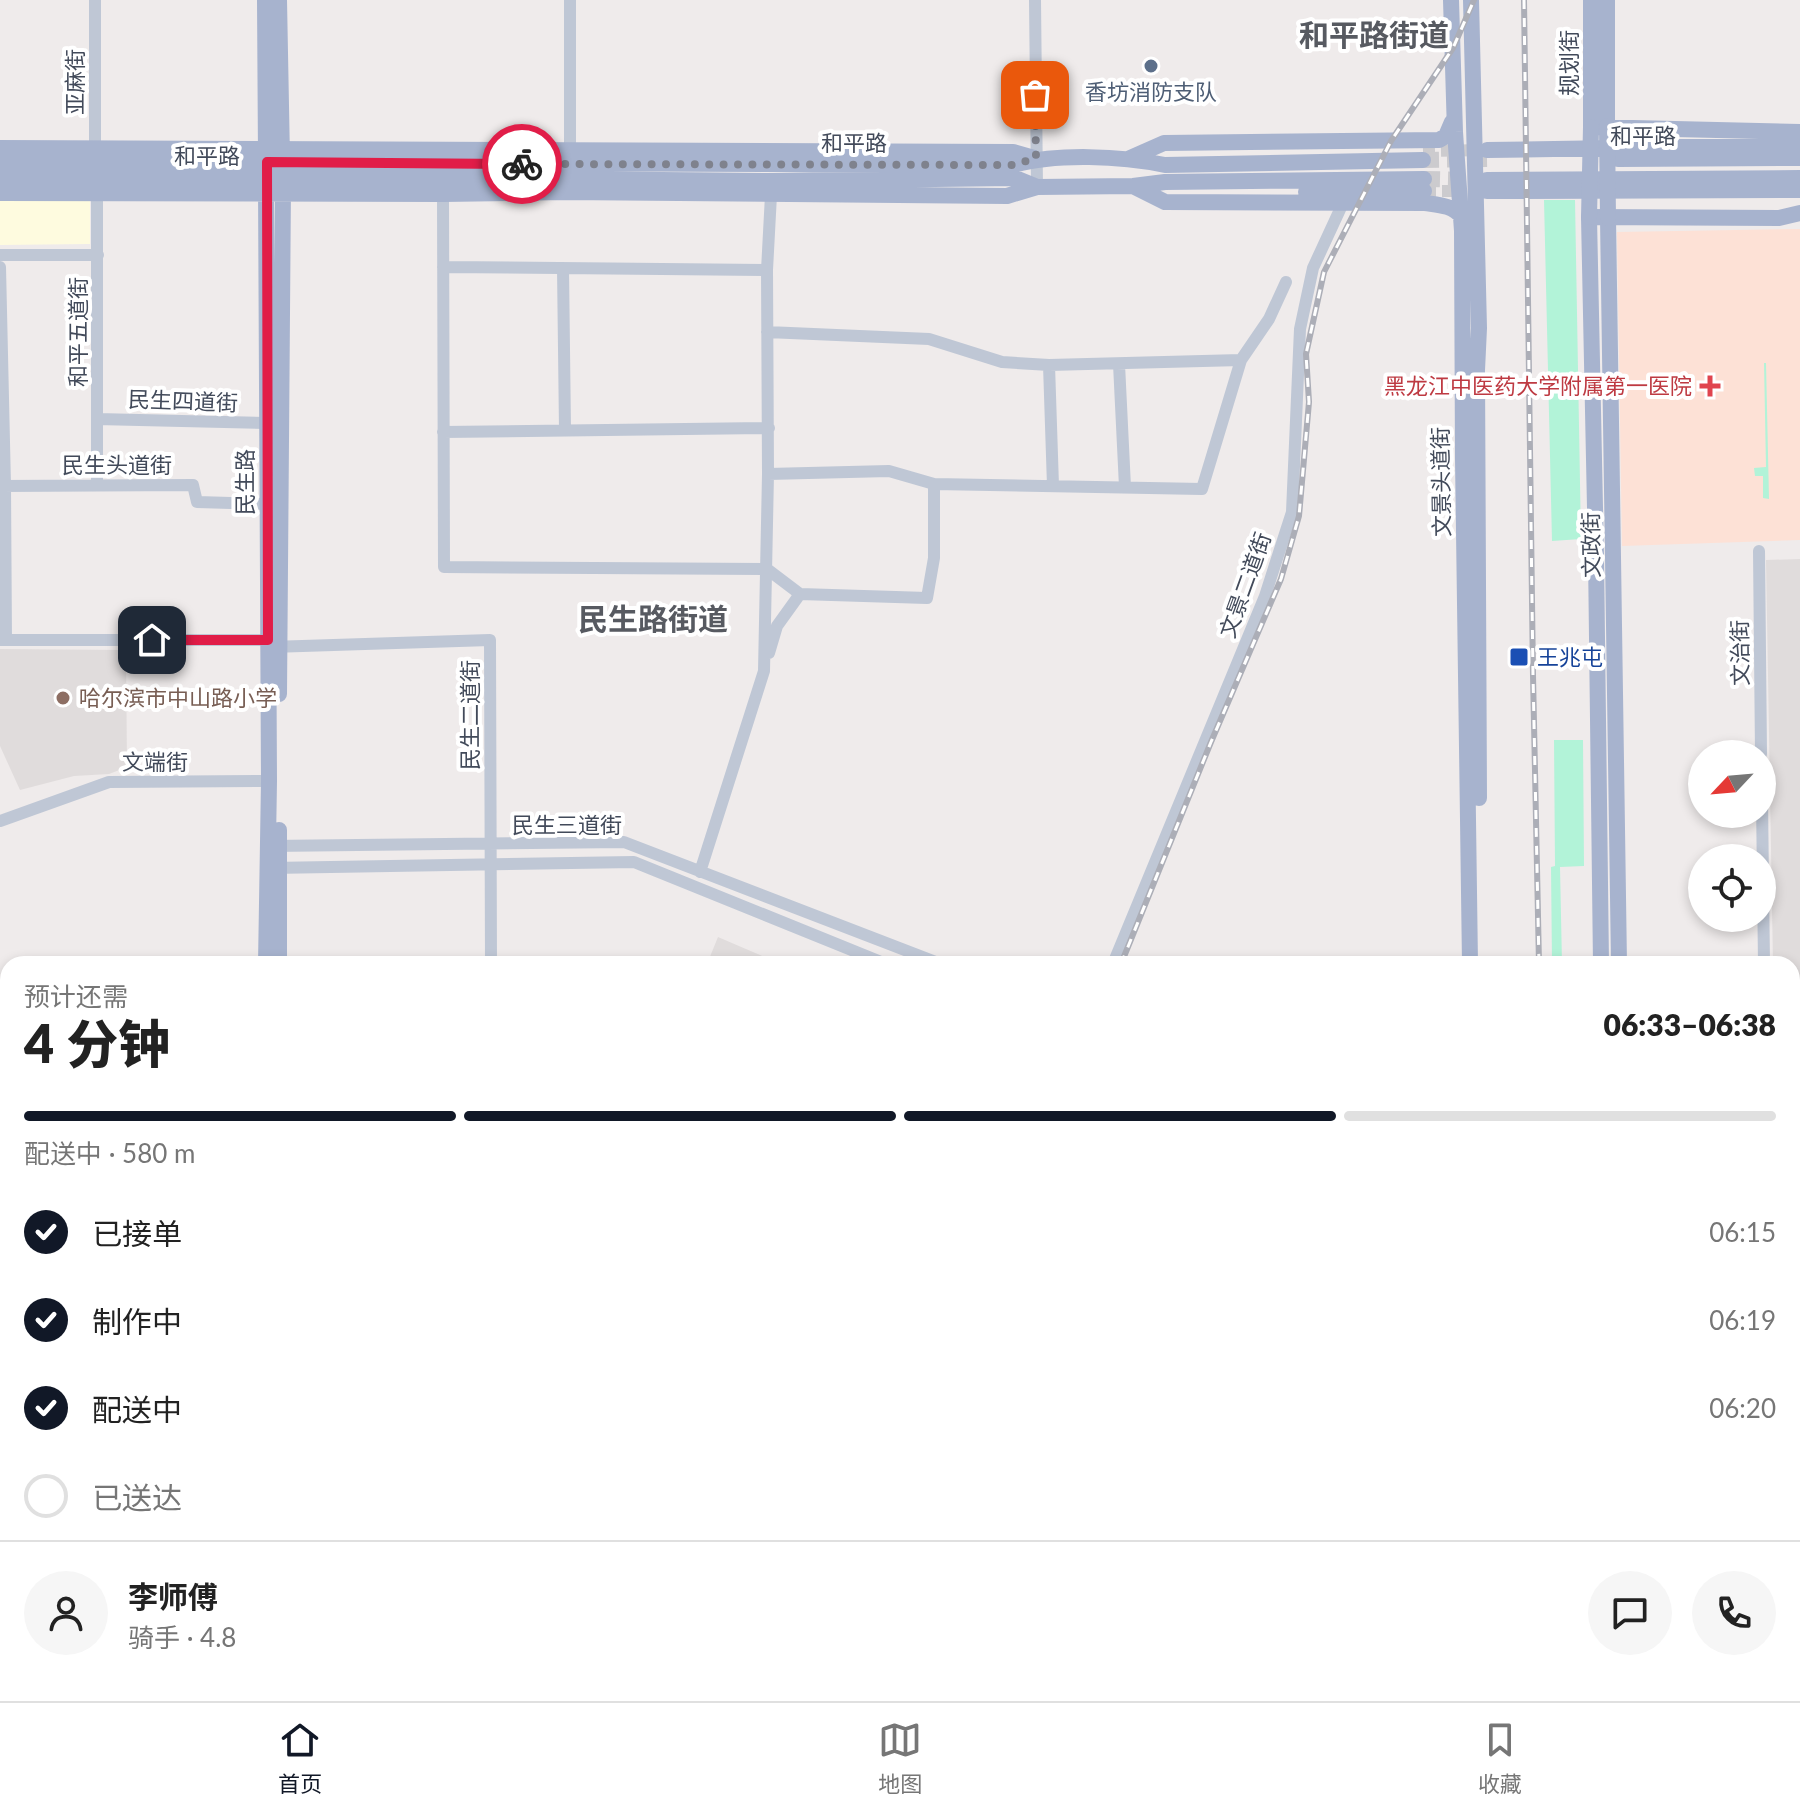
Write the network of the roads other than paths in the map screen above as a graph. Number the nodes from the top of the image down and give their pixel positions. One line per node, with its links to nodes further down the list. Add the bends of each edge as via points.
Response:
1 (95, 0): 22 (street, 亚麻街)
2 (265, 0): 21 (main road, 民生路)
3 (279, 0): 21 (main road, 民生路)
4 (570, 0): 15 (street)
5 (1035, 0): 17 (street)
6 (1451, 0): 10 (main road, 文景头道街)
7 (1471, 0): 85 (main road, 文景头道街, via 1479,302)
8 (1591, 0): 11 (main road, 规划街)
9 (1607, 0): 11 (main road, 规划街)
10 (1454, 112): 18 (main road, via 1450,129 1439,140 1164,143); 37 (main road, 文景头道街)
11 (1599, 126): 12 (main road); 38 (main road, 文政街, bridge); 39 (main road, 文政街, bridge)
12 (1800, 132)
13 (1800, 145): 19 (main road, 和平路, via 1487,154)
14 (0, 148): 22 (main road, 和平路)
15 (570, 150): 17 (main road, 和平路, via 1013,152); 21 (main road, 和平路); 23 (main road); 24 (main road)
16 (1423, 155): 18 (main road, 和平路)
17 (1036, 158): 18 (main road, 和平路); 24 (main road, 和平路, via 1014,165); 29 (street)
18 (1130, 158)
19 (1800, 158)
20 (0, 164): 22 (main road, 和平路)
21 (274, 170): 22 (main road, 和平路); 22 (main road, 和平路); 23 (main road, 和平路); 33 (main road, 和平路); 52 (main road, 民生路); 67 (main road, 民生路)
22 (96, 171): 25 (main road, 和平路); 32 (main road, 和平路); 41 (street, 和平五道街)
23 (535, 171): 24 (main road, 和平路); 31 (main road)
24 (604, 172): 29 (main road, 和平路, via 772,181 1015,178); 31 (main road)
25 (0, 178)
26 (1800, 178): 30 (main road, 和平路, via 1487,185)
27 (1424, 185): 28 (main road, via 1165,193)
28 (1133, 186): 29 (main road, 和平路); 35 (main road, via 1165,202)
29 (1037, 187): 34 (main road, 和平路, via 1007,196)
30 (1800, 190)
31 (565, 192): 33 (main road, 和平路); 34 (main road, 和平路)
32 (0, 193)
33 (443, 194): 43 (street)
34 (771, 195): 45 (street)
35 (1343, 203): 37 (main road, via 1425,203 1448,206); 83 (street, 文景二道街, via 1313,268 1300,329 1292,512 1265,596)
36 (1800, 213): 39 (main road, via 1779,218)
37 (1462, 217): 84 (main road, 文景头道街)
38 (1589, 217): 39 (main road); 86 (main road, 文政街)
39 (1608, 218): 87 (main road, 文政街)
40 (0, 255): 41 (street)
41 (98, 255): 51 (street, 和平五道街)
42 (0, 267): 59 (street)
43 (443, 267): 44 (street); 55 (street)
44 (563, 268): 45 (street); 54 (street)
45 (767, 270): 47 (street)
46 (1286, 282): 48 (street)
47 (767, 332): 50 (street, via 929,339 1002,362); 53 (street)
48 (1241, 360): 49 (street); 61 (street, via 1202,489)
49 (1119, 364): 50 (street); 61 (street)
50 (1049, 365): 60 (street)
51 (97, 419): 52 (street, 民生四道街); 58 (street, 和平五道街)
52 (267, 423): 62 (main road, 民生路)
53 (769, 428): 54 (street); 56 (street)
54 (565, 430): 55 (street)
55 (443, 432): 64 (street, via 444,567)
56 (768, 474): 57 (street, via 889,471); 64 (street)
57 (934, 484): 60 (street); 65 (street, via 934,558 927,598)
58 (97, 485): 59 (street, 民生头道街); 62 (street, 民生头道街, via 193,485 197,502)
59 (3, 486): 66 (street)
60 (1053, 486): 61 (street)
61 (1125, 487)
62 (267, 504): 67 (main road, 民生路)
63 (1759, 551): 69 (street, 文治街)
64 (767, 569): 65 (street); 68 (street)
65 (800, 594): 68 (street, via 777,626)
66 (3, 640): 67 (street, 民生二道街)
67 (272, 645): 70 (main road, 民生路); 73 (street, 民生二道街, via 490,640); 74 (main road, 民生路)
68 (764, 671): 77 (street)
69 (1761, 740)
70 (269, 781): 71 (street, 文端街, via 109,782); 74 (main road, 民生路)
71 (0, 821)
72 (1762, 828): 88 (street)
73 (491, 845): 74 (street, 民生三道街); 75 (street, 民生二道街); 77 (street, 民生三道街, via 624,842)
74 (274, 846): 76 (main road, 民生路)
75 (491, 864): 76 (street, 民生三道街); 80 (street, 民生二道街); 81 (street, 民生三道街, via 634,862)
76 (274, 868): 78 (main road, 民生路); 79 (main road, 民生路)
77 (700, 872): 82 (street, 民生三道街)
78 (267, 956)
79 (279, 956)
80 (491, 956)
81 (866, 956)
82 (920, 956)
83 (1116, 956)
84 (1470, 956)
85 (1480, 956)
86 (1601, 956)
87 (1619, 956)
88 (1764, 956)

